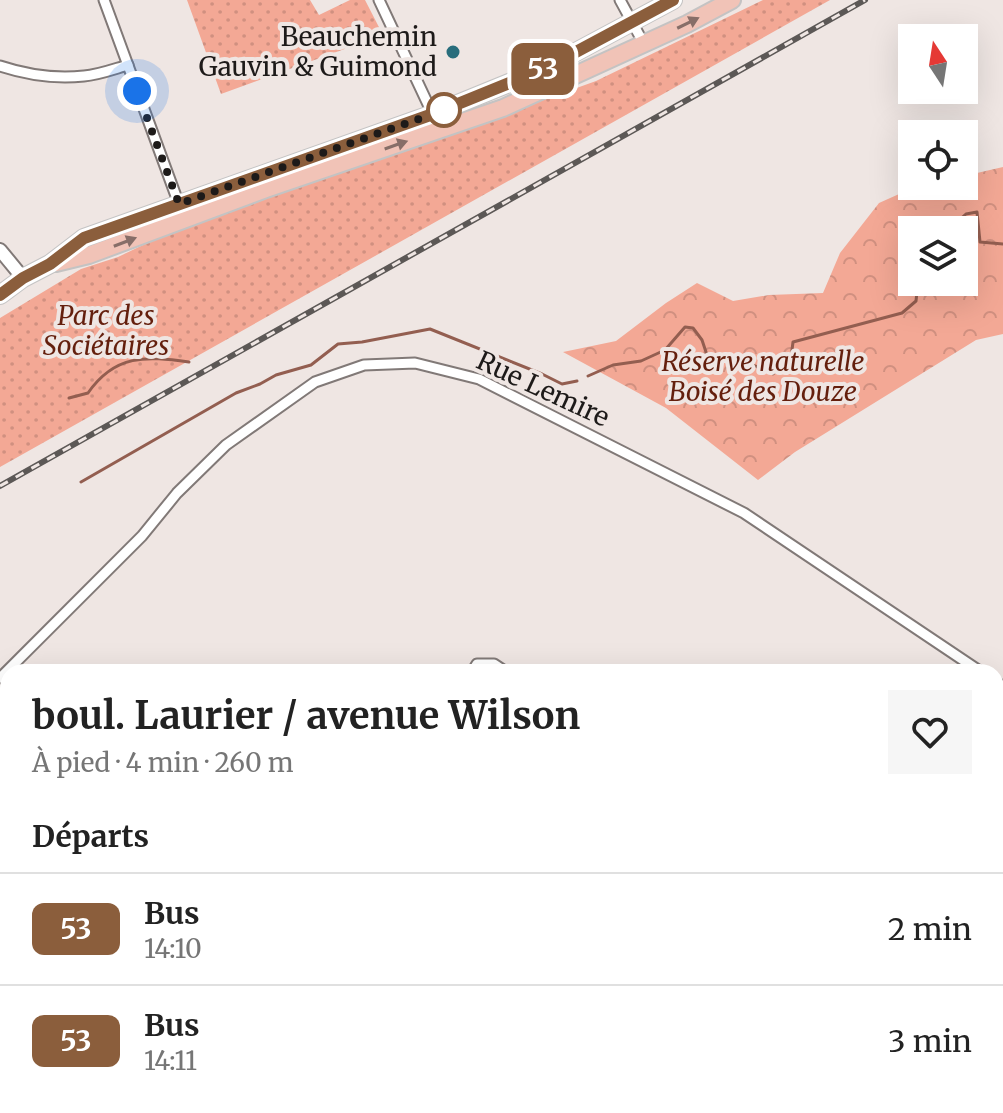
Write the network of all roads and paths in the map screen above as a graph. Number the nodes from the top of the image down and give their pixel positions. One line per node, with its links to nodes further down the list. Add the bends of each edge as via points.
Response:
1 (104, 0): 8 (street)
2 (379, 0): 10 (street)
3 (620, 0): 6 (street)
4 (673, 0): 6 (main road)
5 (732, 0): 7 (main road, one-way to 5)
6 (632, 23): 7 (street); 10 (main road)
7 (644, 44): 10 (main road, via 503,108)
8 (128, 65): 9 (street, via 86,76 54,77); 11 (street)
9 (0, 66)
10 (436, 122): 11 (main road)
11 (182, 211): 13 (main road, via 84,238)
12 (0, 250): 13 (street)
13 (23, 278): 14 (main road)
14 (0, 295)
15 (14, 664): 16 (street, Rue Lemire, via 226,445 315,382 364,365 415,363 479,379 744,513)
16 (969, 664)

